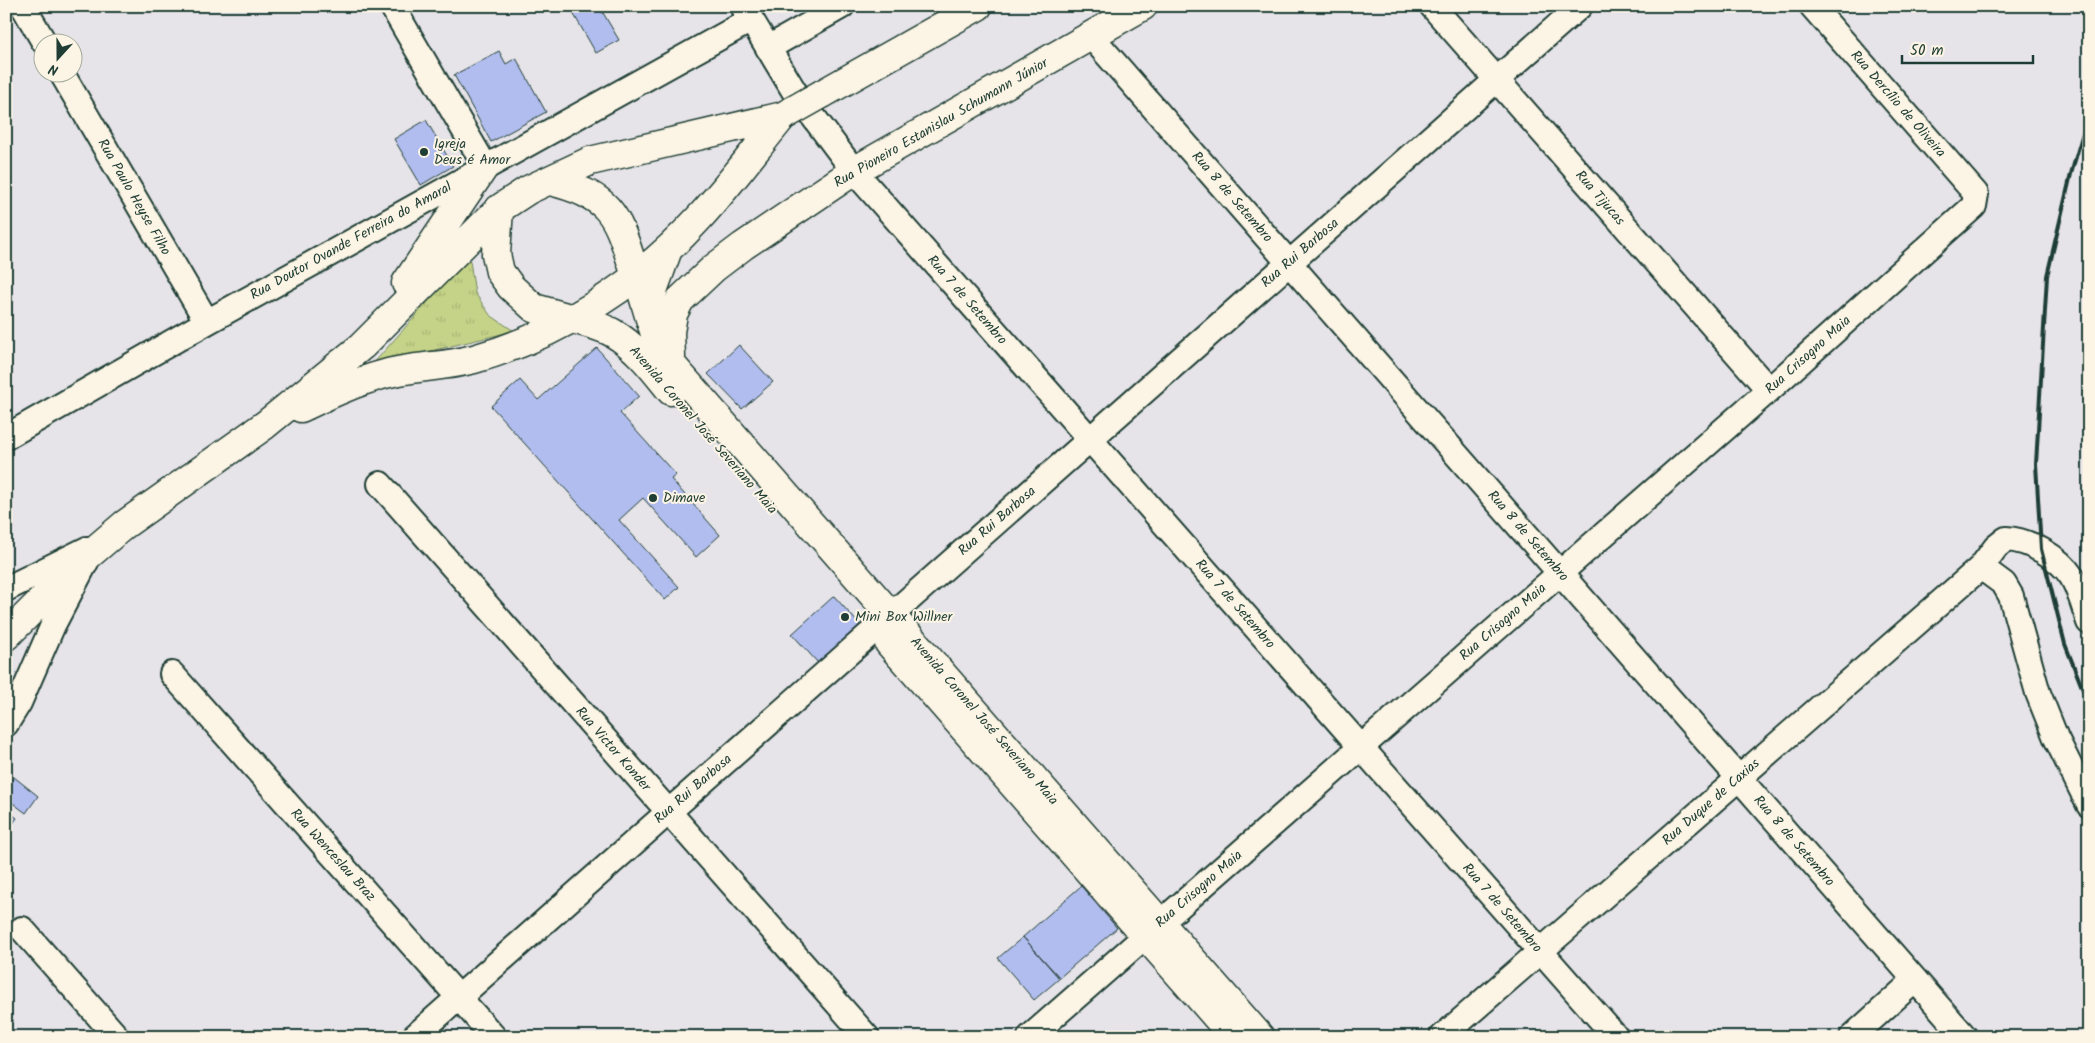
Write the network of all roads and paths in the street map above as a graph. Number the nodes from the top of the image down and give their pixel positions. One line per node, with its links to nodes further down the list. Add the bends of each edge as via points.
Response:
1 (23, 6): 10 (street)
2 (392, 6): 16 (street)
3 (842, 6): 12 (street)
4 (978, 6): 15 (main road, bridge)
5 (1143, 6): 11 (main road, Rua Pioneiro Estanislau Schumann Júnior)
6 (1432, 6): 13 (street, Rua Tijucas)
7 (1580, 6): 13 (street, Rua Rui Barbosa)
8 (1812, 6): 19 (street, Rua Dercílio de Oliveira, via 1976,194)
9 (747, 13): 12 (street, Rua 7 de Setembro); 16 (street, Rua Doutor Ovande Ferreira do Amaral)
10 (38, 32)
11 (1090, 36): 17 (main road, Rua Pioneiro Estanislau Schumann Júnior); 22 (street, Rua 8 de Setembro)
12 (768, 48): 17 (street, Rua 7 de Setembro, via 794,91)
13 (1496, 80): 22 (street, Rua Rui Barbosa); 29 (street, Rua Tijucas)
14 (67, 82): 26 (street, Rua Paulo Heyse Filho)
15 (783, 116): 18 (main road, via 590,161); 21 (main road, via 700,218)
16 (486, 166): 26 (street, Rua Doutor Ovande Ferreira do Amaral); 27 (main road)
17 (854, 171): 28 (main road, Rua Pioneiro Estanislau Schumann Júnior, via 743,246 693,286 673,314); 32 (street, Rua 7 de Setembro)
18 (550, 181): 20 (main road, via 528,190); 23 (main road, via 575,187 600,200 619,223)
19 (1974, 206): 29 (street, Rua Crisogno Maia)
20 (500, 209): 25 (main road, via 496,254 500,272 534,308); 27 (main road)
21 (668, 250): 23 (main road); 24 (main road)
22 (1289, 263): 32 (street, Rua Rui Barbosa); 36 (street, Rua 8 de Setembro)
23 (636, 276): 24 (main road, Avenida Coronel José Severiano Maia); 25 (main road)
24 (649, 312): 28 (main road, Avenida Coronel José Severiano Maia)
25 (573, 319): 30 (main road, via 523,343 473,360 386,373 348,386); 38 (main road, Avenida Coronel José Severiano Maia, via 612,332 644,359)
26 (207, 322): 31 (street, Rua Doutor Ovande Ferreira do Amaral)
27 (362, 346): 30 (main road)
28 (671, 364): 38 (main road, Avenida Coronel José Severiano Maia)
29 (1768, 390): 36 (street, Rua Crisogno Maia)
30 (265, 425): 34 (main road, via 175,487)
31 (6, 437)
32 (1090, 439): 38 (street, Rua Rui Barbosa); 43 (street, Rua 7 de Setembro)
33 (380, 484): 46 (street, Rua Victor Konder)
34 (99, 547): 37 (street); 40 (main road); 42 (street, via 53,625 19,703)
35 (1981, 567): 39 (street, Rua Duque de Caxias, via 2006,539 2019,540 2041,549 2071,577); 44 (street, Rua Duque de Caxias); 45 (street, via 2004,584 2011,596 2038,693)
36 (1560, 572): 43 (street, Rua Crisogno Maia); 44 (street, Rua 8 de Setembro)
37 (6, 589)
38 (884, 622): 46 (street, Rua Rui Barbosa); 48 (main road, Avenida Coronel José Severiano Maia)
39 (2089, 622)
40 (6, 636)
41 (172, 674): 51 (street, Rua Wenceslau Braz)
42 (6, 724)
43 (1361, 747): 48 (street, Rua Crisogno Maia); 49 (street, Rua 7 de Setembro)
44 (1739, 778): 49 (street, Rua Duque de Caxias); 50 (street, Rua 8 de Setembro)
45 (2089, 804)
46 (668, 811): 51 (street, Rua Rui Barbosa); 55 (street, Rua Victor Konder)
47 (22, 929): 52 (street)
48 (1153, 929): 56 (street, Rua Crisogno Maia); 57 (main road, Avenida Coronel José Severiano Maia); 58 (main road, Avenida Coronel José Severiano Maia)
49 (1540, 951): 59 (street, Rua Duque de Caxias); 60 (street, Rua 7 de Setembro)
50 (1915, 980): 61 (street); 62 (street, Rua 8 de Setembro)
51 (459, 997): 53 (street, Rua Rui Barbosa); 54 (street, Rua Wenceslau Braz)
52 (117, 1037)
53 (414, 1037)
54 (494, 1037)
55 (867, 1037)
56 (1030, 1037)
57 (1234, 1037)
58 (1260, 1037)
59 (1442, 1037)
60 (1616, 1037)
61 (1852, 1037)
62 (1965, 1037)

